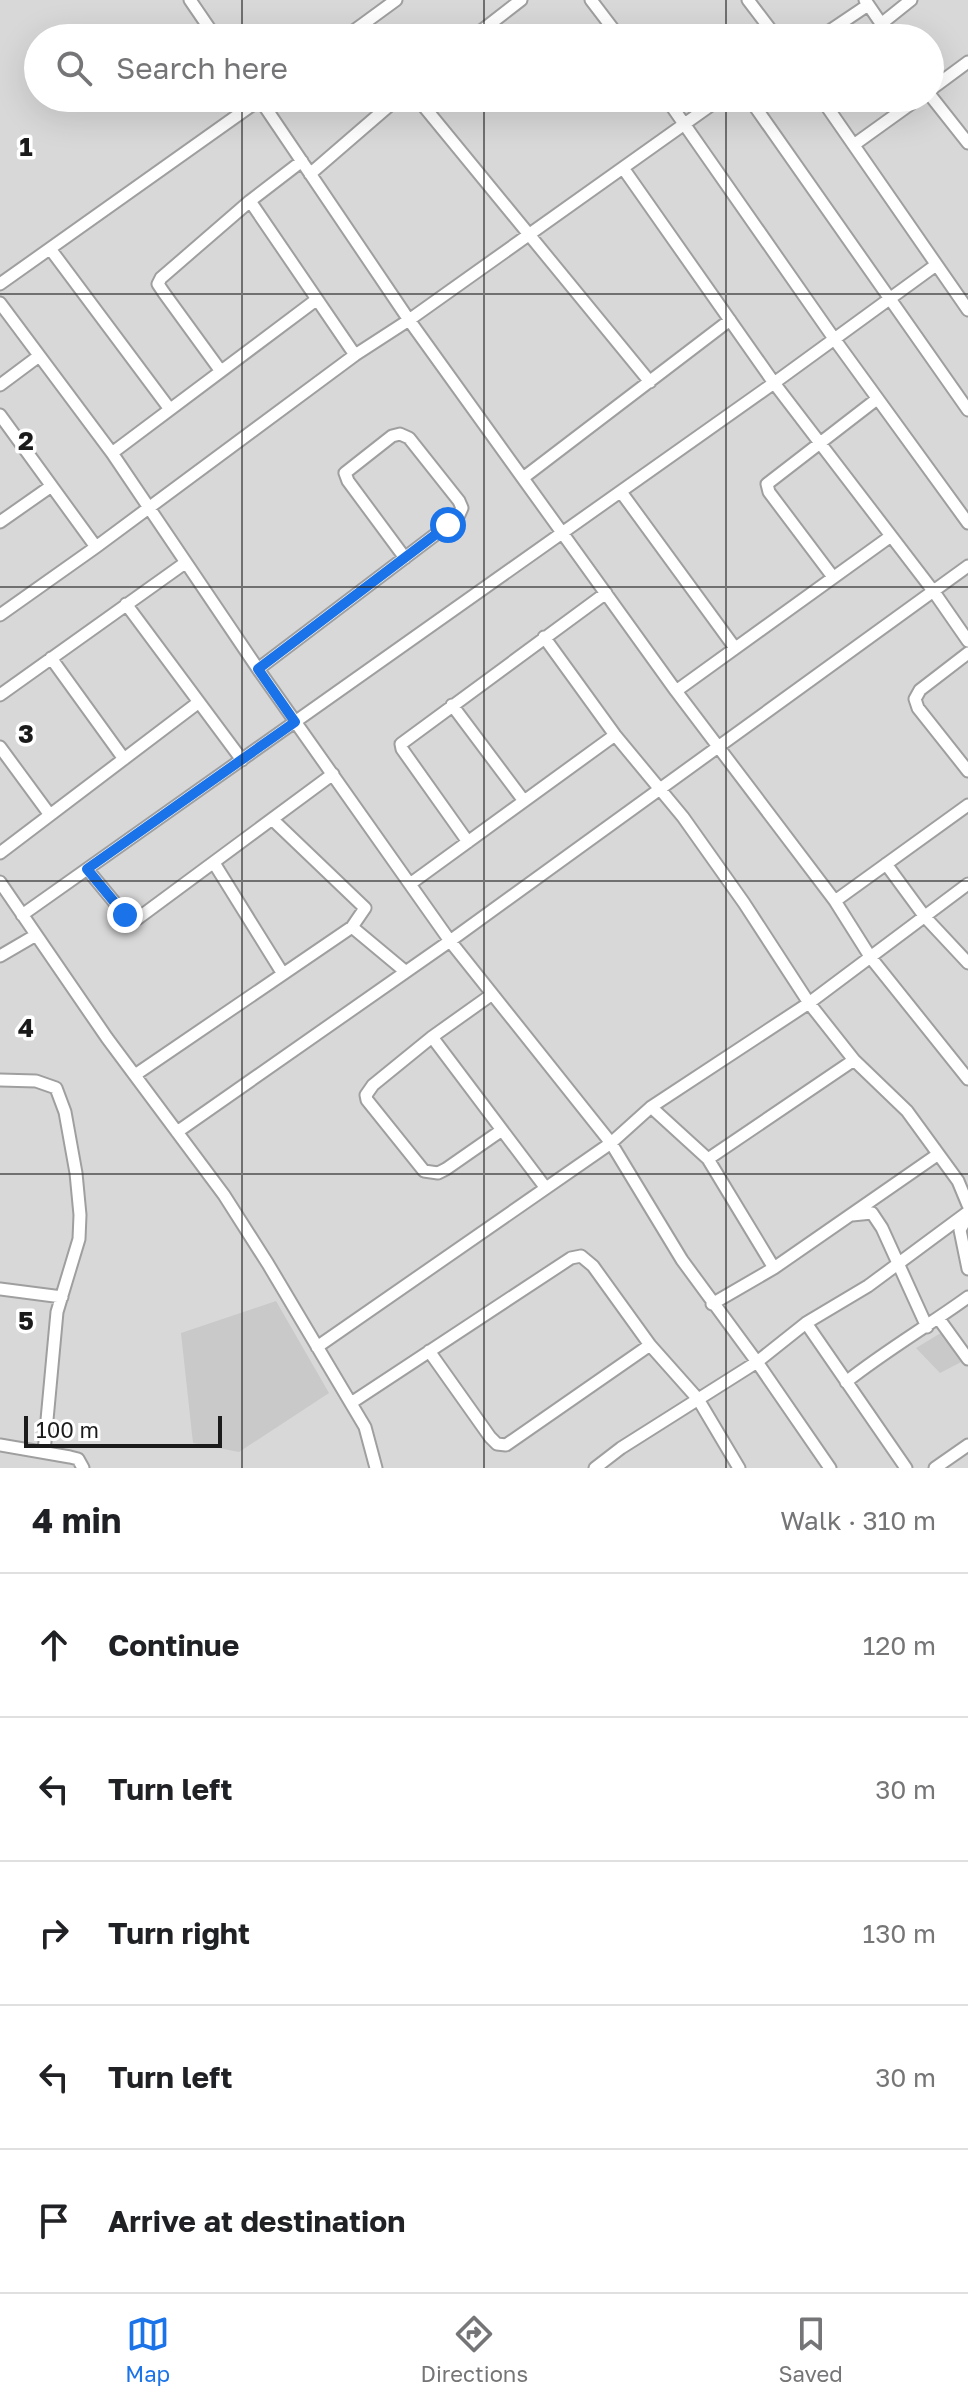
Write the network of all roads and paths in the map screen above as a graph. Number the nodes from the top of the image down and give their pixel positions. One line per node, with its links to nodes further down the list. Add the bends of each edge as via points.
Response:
1 (190, 0): 8 (street)
2 (396, 0): 9 (street)
3 (521, 0): 10 (street)
4 (591, 0): 11 (street)
5 (748, 0): 12 (street)
6 (911, 0): 14 (street)
7 (866, 3): 13 (street); 14 (street)
8 (206, 24)
9 (363, 24)
10 (490, 24)
11 (609, 24)
12 (766, 24)
13 (838, 24)
14 (881, 24)
15 (968, 62): 16 (street)
16 (944, 81)
17 (944, 111): 28 (street)
18 (242, 112): 35 (street)
19 (269, 112): 30 (street)
20 (382, 112): 32 (street)
21 (428, 112): 34 (street)
22 (677, 112): 27 (street)
23 (701, 112): 27 (street)
24 (759, 112): 39 (street)
25 (831, 112): 29 (street)
26 (900, 112): 29 (street)
27 (685, 123): 31 (street); 44 (street)
28 (968, 143)
29 (855, 144): 36 (street)
30 (302, 161): 32 (street); 33 (street)
31 (623, 168): 34 (street); 43 (street)
32 (310, 174): 42 (street)
33 (250, 201): 38 (street); 47 (street, via 158,284)
34 (529, 235): 42 (street); 48 (street)
35 (51, 250): 37 (street); 52 (street)
36 (936, 265): 39 (street); 41 (street)
37 (0, 284)
38 (316, 300): 45 (street); 47 (street)
39 (890, 300): 44 (street); 53 (street)
40 (0, 303): 46 (street)
41 (968, 310)
42 (409, 320): 45 (street); 57 (street)
43 (730, 320): 48 (street); 49 (street)
44 (835, 340): 49 (street); 51 (street)
45 (355, 355): 60 (street)
46 (39, 356): 50 (street); 56 (street)
47 (220, 370): 52 (street)
48 (650, 382): 57 (street)
49 (774, 383): 55 (street); 59 (street)
50 (0, 385)
51 (877, 399): 55 (street); 62 (street)
52 (169, 408): 56 (street)
53 (968, 410)
54 (0, 415): 58 (street)
55 (819, 442): 64 (street); 69 (street, via 767,488)
56 (112, 453): 60 (street)
57 (523, 478): 63 (street)
58 (50, 487): 61 (street); 65 (street)
59 (621, 492): 63 (street); 76 (street)
60 (147, 508): 65 (street); 67 (street)
61 (0, 522)
62 (968, 523)
63 (562, 533): 71 (street); 84 (street)
64 (891, 536): 69 (street); 70 (street)
65 (96, 547): 73 (street)
66 (405, 558): 66 (street, via 458,517 462,508 409,438 400,434 345,473); 79 (street)
67 (185, 563): 72 (street); 79 (street)
68 (968, 566): 70 (street)
69 (833, 577): 76 (street)
70 (934, 592): 75 (street); 87 (street)
71 (606, 593): 74 (street); 80 (street)
72 (126, 604): 78 (street); 82 (street)
73 (0, 615)
74 (544, 637): 83 (street); 85 (street)
75 (968, 641)
76 (735, 648): 80 (street)
77 (968, 653): 90 (street, via 915,699)
78 (51, 658): 81 (street); 88 (street)
79 (258, 669): 84 (street)
80 (676, 691): 87 (street)
81 (0, 695)
82 (199, 702): 88 (street); 89 (street)
83 (452, 705): 93 (street); 97 (street, via 401,746)
84 (295, 722): 89 (street); 91 (street)
85 (615, 735): 92 (street); 93 (street)
86 (0, 747): 95 (street)
87 (717, 748): 92 (street); 105 (street)
88 (124, 759): 95 (street)
89 (242, 760): 101 (street)
90 (968, 771)
91 (333, 774): 96 (street); 103 (street)
92 (661, 787): 110 (street); 117 (street)
93 (524, 801): 97 (street)
94 (968, 805): 100 (street)
95 (50, 815): 98 (street)
96 (273, 820): 99 (street); 108 (street, via 365,908)
97 (468, 842): 103 (street)
98 (0, 853)
99 (214, 863): 101 (street, via 132,920); 115 (street)
100 (886, 864): 105 (street); 107 (street)
101 (87, 869): 106 (street)
102 (0, 882): 106 (street)
103 (410, 884): 110 (street)
104 (968, 884): 107 (street)
105 (835, 901): 112 (street)
106 (22, 915): 109 (street)
107 (925, 917): 112 (street); 113 (street)
108 (352, 927): 114 (street); 115 (street)
109 (36, 935): 111 (street); 120 (street)
110 (450, 941): 114 (street); 116 (street)
111 (0, 956)
112 (871, 958): 117 (street); 121 (street)
113 (968, 963)
114 (406, 972): 125 (street)
115 (283, 974): 120 (street)
116 (491, 995): 118 (street); 126 (street)
117 (809, 1003): 119 (street); 123 (street)
118 (432, 1037): 124 (street); 124 (street, via 367,1090 367,1100 431,1174)
119 (854, 1060): 127 (street, via 907,1111); 128 (street)
120 (135, 1075): 125 (street)
121 (968, 1079)
122 (0, 1080): 137 (street, via 50,1084 65,1112 80,1215 79,1239)
123 (651, 1107): 126 (street); 128 (street)
124 (502, 1130): 129 (street)
125 (177, 1132): 144 (street, via 224,1195)
126 (611, 1143): 129 (street); 139 (street)
127 (937, 1155): 130 (street, via 958,1181); 132 (street)
128 (708, 1159): 134 (street)
129 (545, 1187): 144 (street)
130 (968, 1205)
131 (968, 1214): 133 (street); 135 (street, via 960,1230)
132 (847, 1216): 133 (street, via 872,1213); 134 (street)
133 (897, 1264): 141 (street); 142 (street)
134 (774, 1268): 139 (street)
135 (968, 1269)
136 (0, 1289): 137 (street)
137 (62, 1297): 153 (street)
138 (968, 1297): 140 (street)
139 (712, 1304): 147 (street)
140 (939, 1319): 142 (street); 146 (street)
141 (806, 1323): 147 (street); 148 (street)
142 (927, 1327): 148 (street)
143 (650, 1345): 145 (street, via 593,1266 576,1256); 145 (street, via 506,1445 490,1437); 149 (street)
144 (317, 1347): 150 (street)
145 (429, 1351): 150 (street)
146 (968, 1359)
147 (757, 1362): 149 (street); 158 (street)
148 (846, 1382): 159 (street)
149 (698, 1399): 156 (street); 157 (street)
150 (351, 1403): 155 (street, via 365,1427)
151 (0, 1445): 153 (street)
152 (968, 1445): 160 (street)
153 (44, 1452): 154 (street, via 78,1459)
154 (83, 1468)
155 (376, 1468)
156 (595, 1468)
157 (739, 1468)
158 (830, 1468)
159 (906, 1468)
160 (935, 1468)

